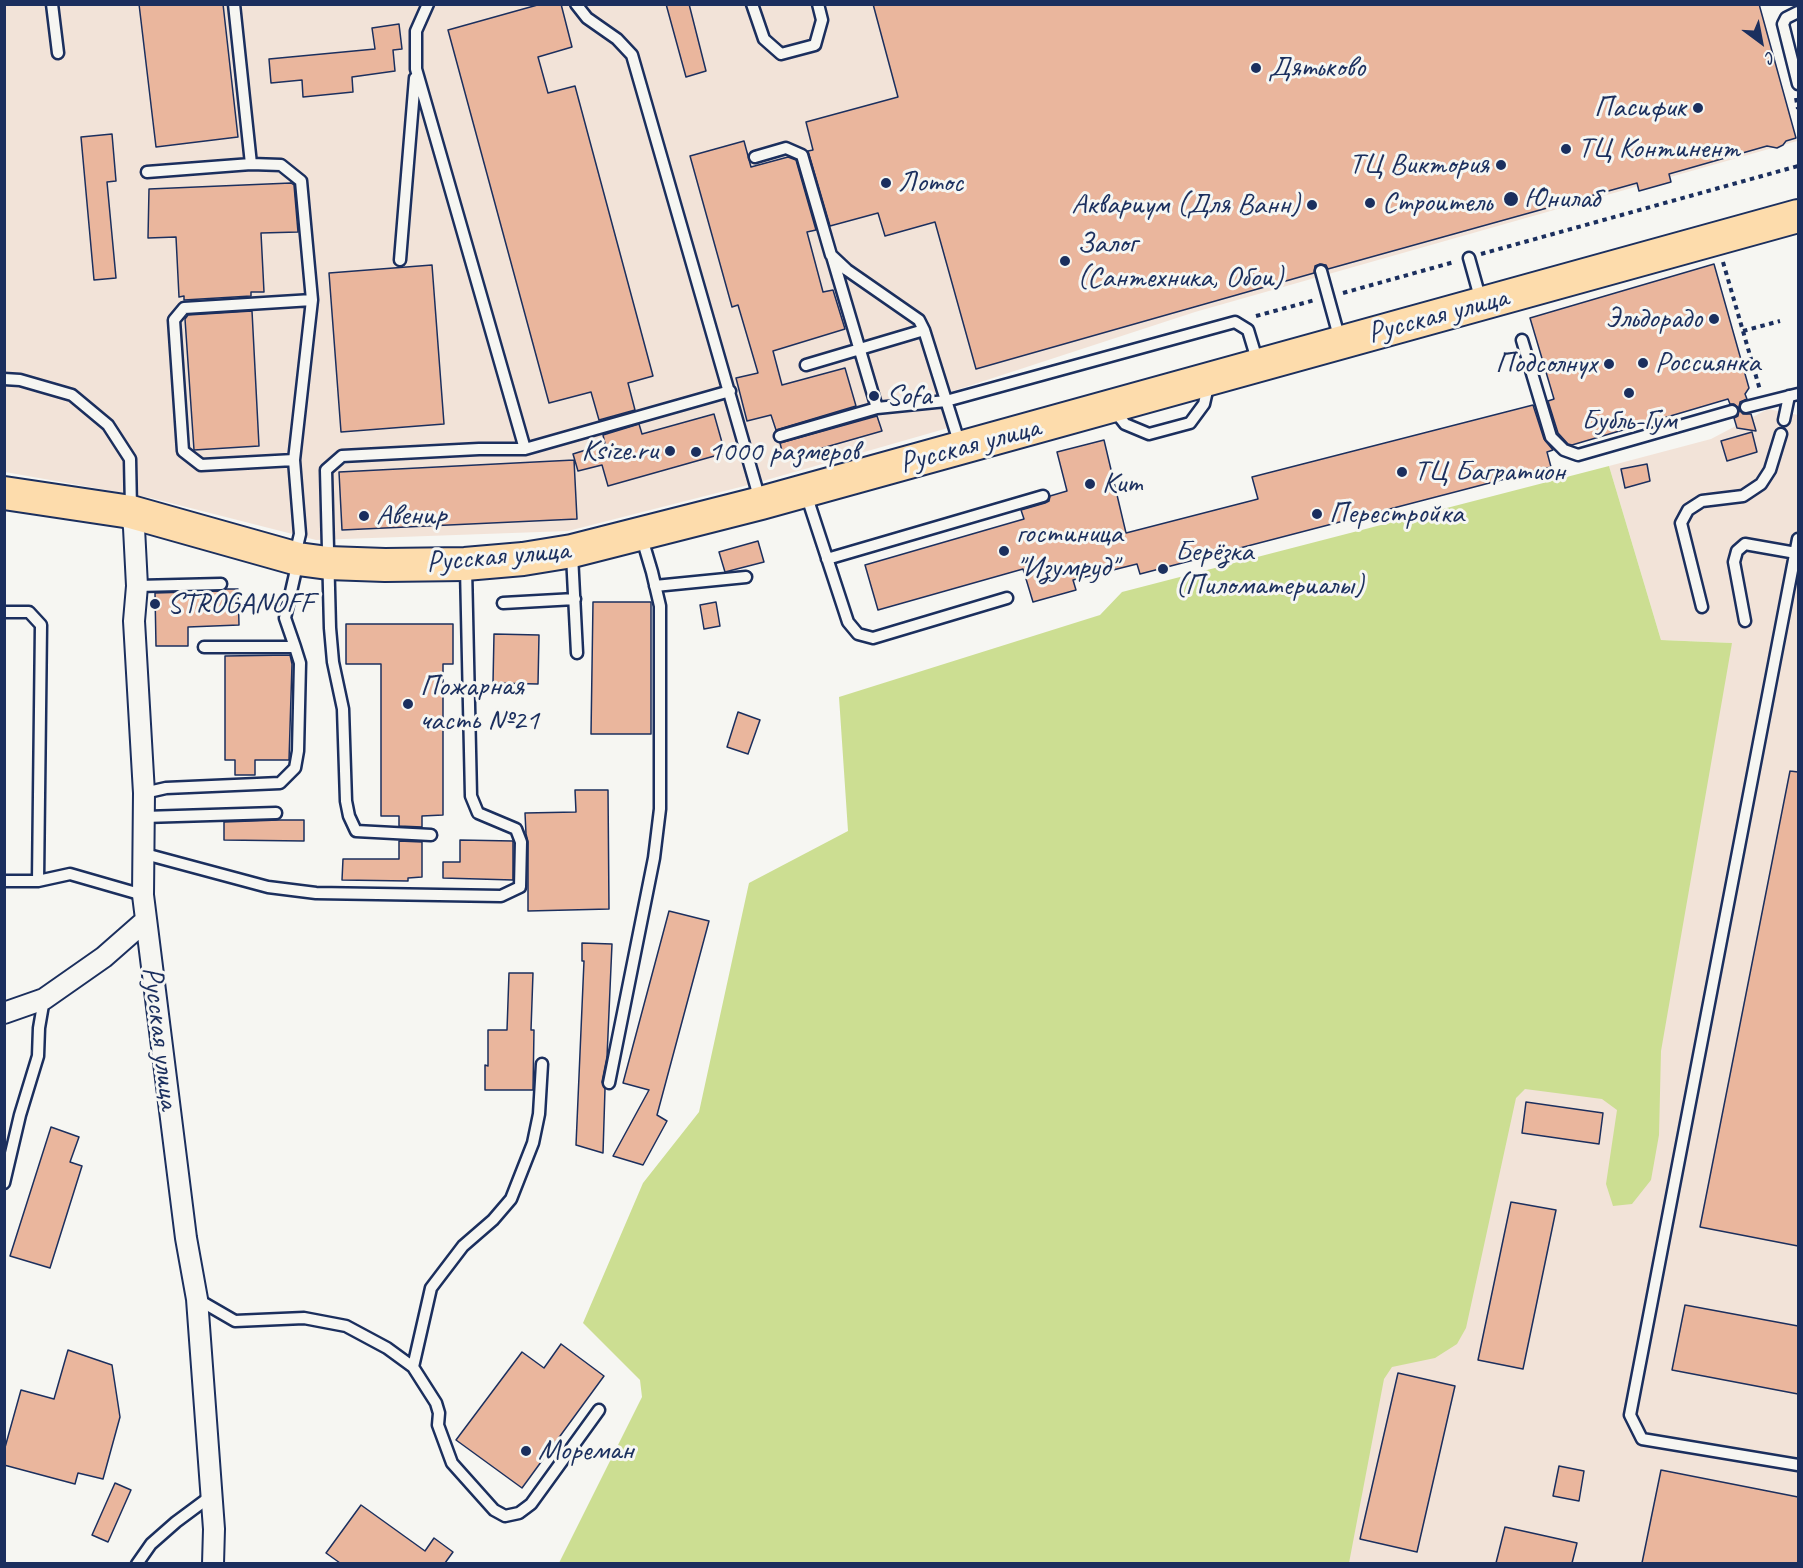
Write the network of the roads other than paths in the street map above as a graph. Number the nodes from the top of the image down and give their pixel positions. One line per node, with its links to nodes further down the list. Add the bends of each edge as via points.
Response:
1 (52, 4): 8 (lane)
2 (234, 4): 12 (lane)
3 (428, 4): 9 (lane, via 416,31)
4 (576, 4): 28 (lane, via 632,55)
5 (752, 4): 6 (lane, via 764,39 781,54 815,45 822,21)
6 (818, 4)
7 (1798, 12): 10 (lane, via 1783,24)
8 (58, 53)
9 (416, 69): 17 (lane); 38 (lane)
10 (1798, 84)
11 (755, 157): 15 (lane, via 786,148 802,155)
12 (250, 164): 13 (lane); 19 (lane, via 281,165 301,181)
13 (147, 172)
14 (1798, 216): 20 (main road, Русская улица)
15 (831, 255): 21 (lane, via 919,320); 24 (lane)
16 (1469, 258): 20 (lane)
17 (400, 260)
18 (1321, 271): 23 (lane)
19 (312, 300): 39 (lane); 39 (lane, via 183,308 174,320 183,451 201,465)
20 (1482, 304): 23 (main road, Русская улица)
21 (924, 330): 24 (lane); 30 (lane)
22 (1522, 340): 33 (lane, via 1551,437 1571,453 1578,455)
23 (1341, 343): 26 (main road, Русская улица)
24 (859, 349): 25 (lane); 32 (lane)
25 (806, 365)
26 (1259, 366): 30 (lane, via 1248,330 1235,322); 37 (main road, Русская улица)
27 (4, 379): 44 (lane, via 72,395 108,425 130,459)
28 (730, 391): 38 (lane); 43 (lane)
29 (1794, 395): 31 (lane); 34 (lane)
30 (946, 401): 32 (lane); 37 (lane)
31 (1746, 407)
32 (877, 408): 36 (lane)
33 (1732, 411)
34 (1784, 420)
35 (1780, 434): 59 (lane, via 1770,470 1761,484 1743,496 1702,501 1688,510 1681,523)
36 (780, 436)
37 (961, 448): 40 (main road, Русская улица)
38 (525, 449): 50 (lane, via 342,456 326,470)
39 (294, 460): 50 (lane, via 300,534)
40 (805, 491): 43 (main road, Русская улица); 49 (lane)
41 (4, 493): 44 (main road, Русская улица)
42 (1043, 496): 49 (lane)
43 (761, 503): 45 (main road, Русская улица)
44 (131, 512): 50 (main road, Русская улица); 54 (street, Русская улица)
45 (641, 535): 47 (main road, Русская улица); 55 (lane)
46 (1798, 539): 48 (lane)
47 (572, 551): 51 (main road, Русская улица, via 523,560); 57 (lane)
48 (1796, 553): 61 (lane, via 1745,544 1737,551 1734,562); 82 (lane, via 1630,1415 1642,1439)
49 (827, 559): 56 (lane, via 849,622 858,634 873,638)
50 (307, 560): 51 (main road, Русская улица, via 385,565); 63 (lane, via 285,618); 68 (lane, via 330,628 343,709 349,816 356,831)
51 (465, 564): 69 (lane, via 471,796 478,813 516,829 521,842 520,887 501,896 316,893 268,887)
52 (746, 577): 55 (lane)
53 (221, 584): 54 (lane)
54 (137, 586): 65 (street, Русская улица, via 134,621)
55 (655, 586): 77 (lane, via 660,606 660,809 654,858)
56 (1007, 598)
57 (575, 599): 58 (lane); 64 (lane)
58 (503, 603)
59 (1702, 607)
60 (4, 612): 71 (lane, via 29,612 41,625)
61 (1745, 621)
62 (204, 647): 63 (lane)
63 (295, 647): 65 (lane, via 300,663 298,751 295,768 280,783 166,788)
64 (577, 653)
65 (144, 793): 67 (street, Русская улица)
66 (276, 813): 67 (lane)
67 (144, 817): 69 (street, Русская улица)
68 (431, 835)
69 (145, 854): 72 (street, Русская улица)
70 (4, 880): 71 (lane)
71 (38, 881): 72 (lane, via 70,874)
72 (143, 895): 73 (street, Русская улица)
73 (145, 921): 74 (street, via 104,957); 79 (street, Русская улица)
74 (44, 999): 75 (street); 78 (lane, via 38,1056)
75 (4, 1013)
76 (542, 1064): 80 (lane, via 533,1143 511,1199 463,1246 431,1288)
77 (609, 1083)
78 (4, 1183)
79 (197, 1299): 80 (lane, via 236,1321 304,1318 346,1326); 83 (street, Русская улица)
80 (413, 1367): 81 (lane, via 436,1403 440,1413 438,1425 453,1463 494,1510 505,1516 519,1513 531,1504)
81 (599, 1410)
82 (1798, 1465)
83 (211, 1496): 84 (lane, via 151,1544); 85 (street, Русская улица)
84 (137, 1563)
85 (213, 1563)

